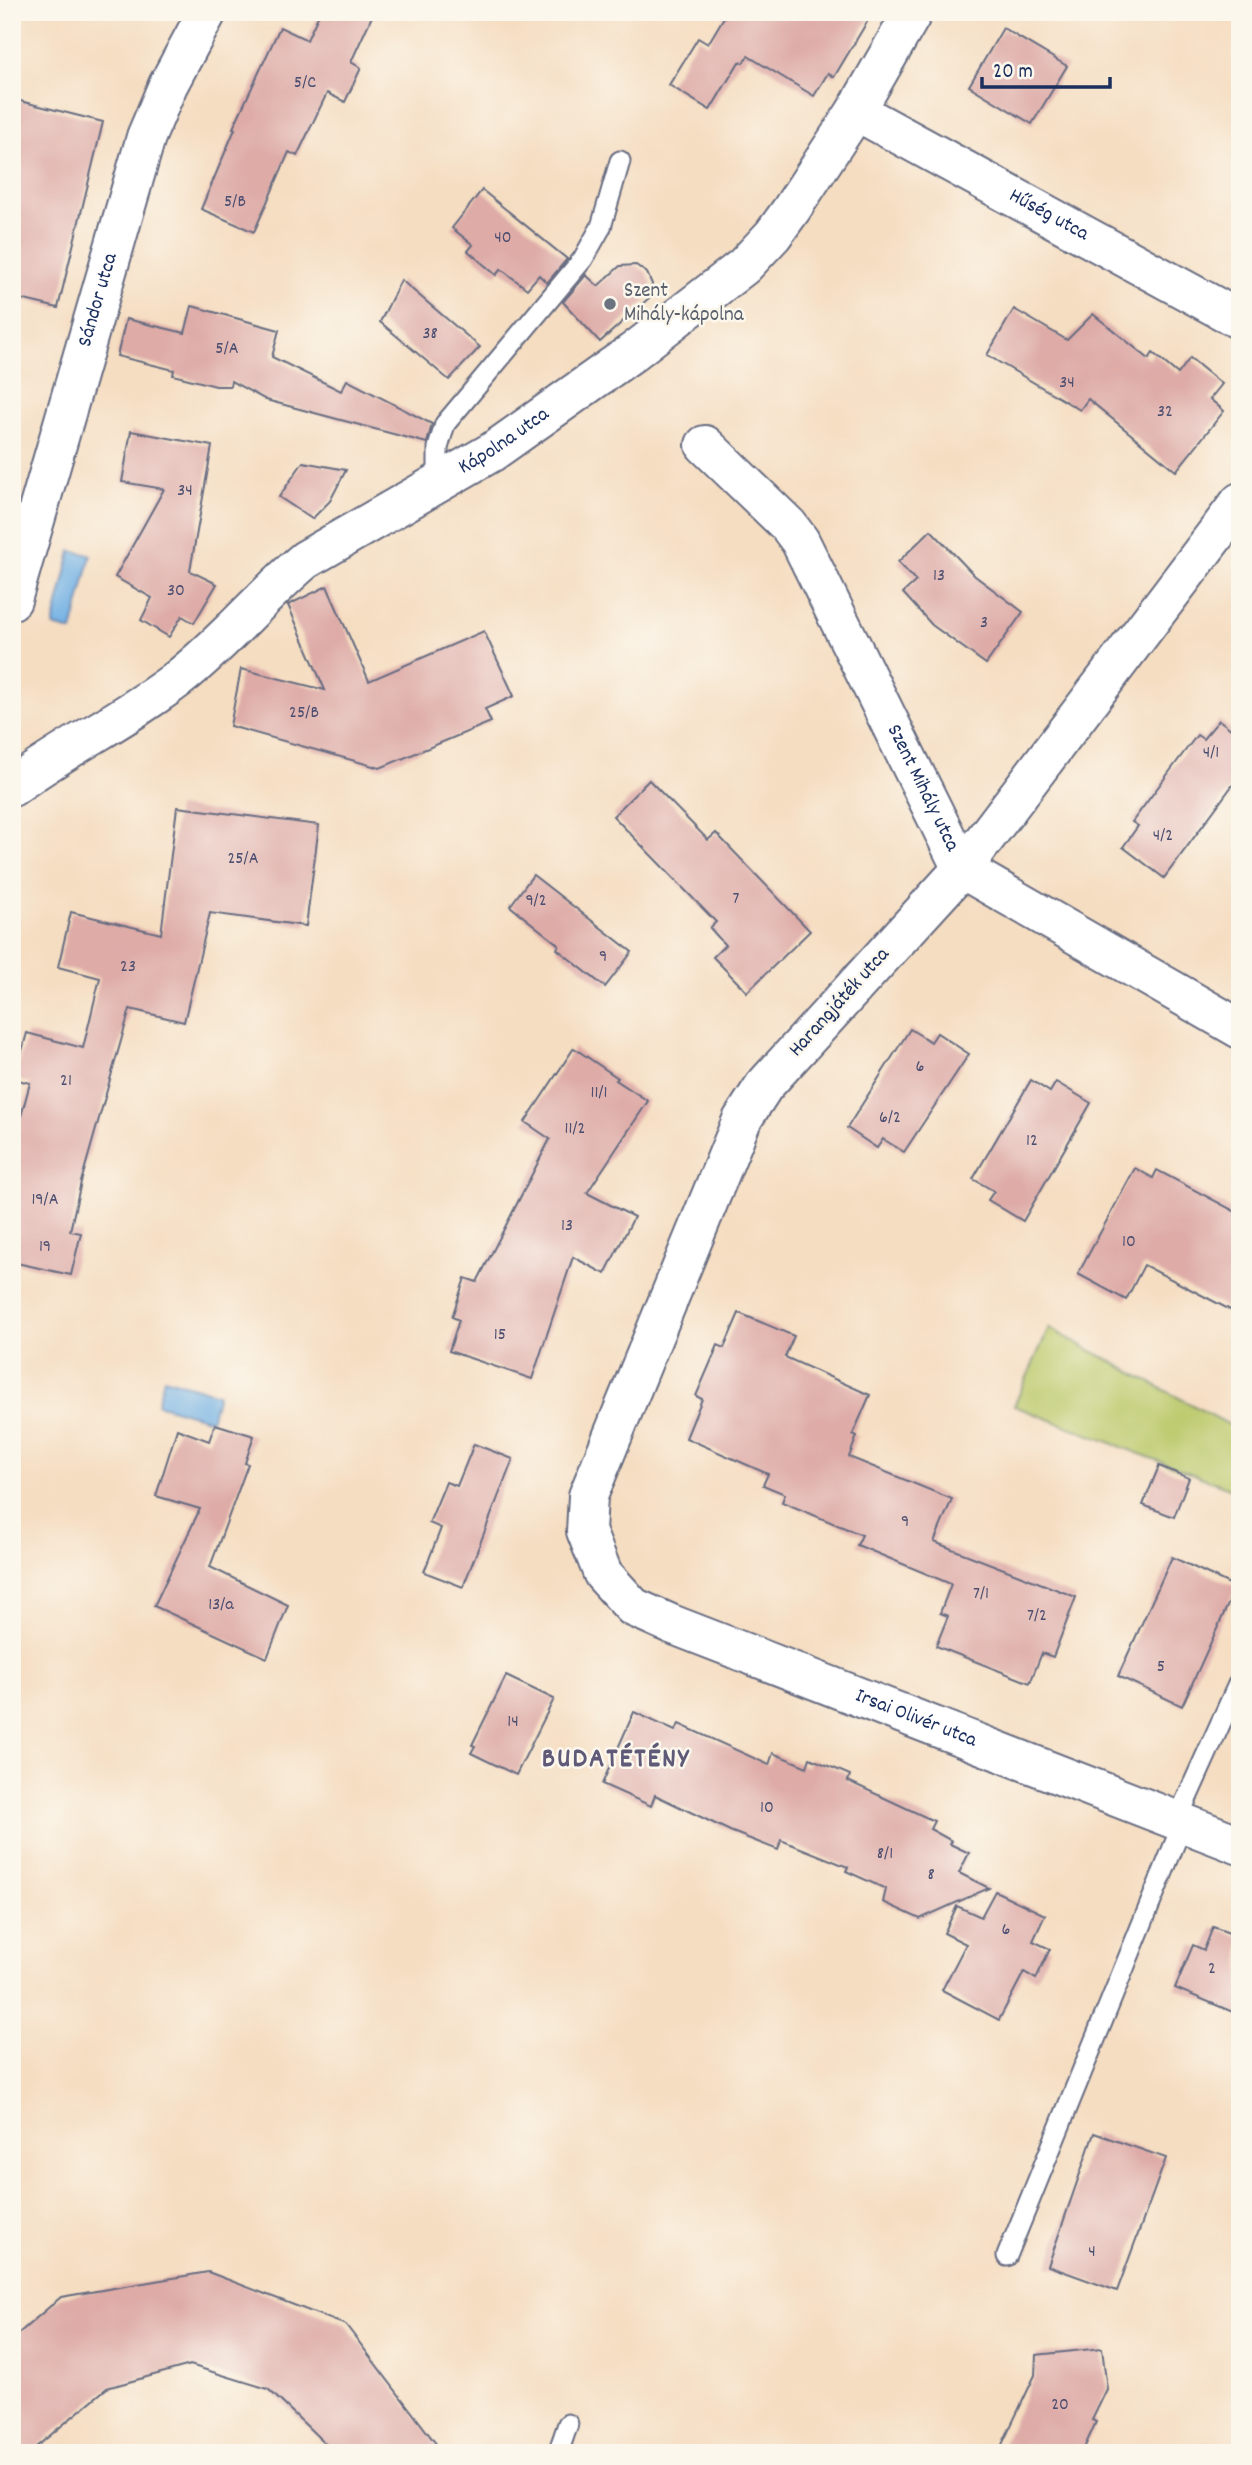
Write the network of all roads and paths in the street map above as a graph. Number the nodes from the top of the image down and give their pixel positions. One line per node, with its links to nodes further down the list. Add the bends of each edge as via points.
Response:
1 (207, 12): 9 (street, Sándor utca, via 146,137)
2 (912, 12): 3 (street, Kápolna utca)
3 (856, 111): 5 (street, Hűség utca); 7 (street, Kápolna utca, via 773,234 744,266 564,403)
4 (620, 161): 7 (lane, via 601,227 583,259 445,424 438,448)
5 (1240, 320)
6 (705, 445): 11 (street, Szent Mihály utca, via 800,541)
7 (438, 483): 10 (street, Kápolna utca, via 305,560 178,678)
8 (1240, 502): 11 (street, Harangjáték utca)
9 (12, 600)
10 (12, 787)
11 (962, 869): 12 (street, Szent Mihály utca); 13 (street, Harangjáték utca, via 764,1086 742,1120 588,1496 586,1531)
12 (1240, 1029)
13 (603, 1574): 15 (street, Irsai Olivér utca, via 633,1607 671,1624)
14 (1240, 1680): 15 (lane)
15 (1180, 1822): 16 (street, Irsai Olivér utca); 17 (lane)
16 (1240, 1845)
17 (1007, 2256)
18 (568, 2424): 19 (lane)
19 (558, 2453)

